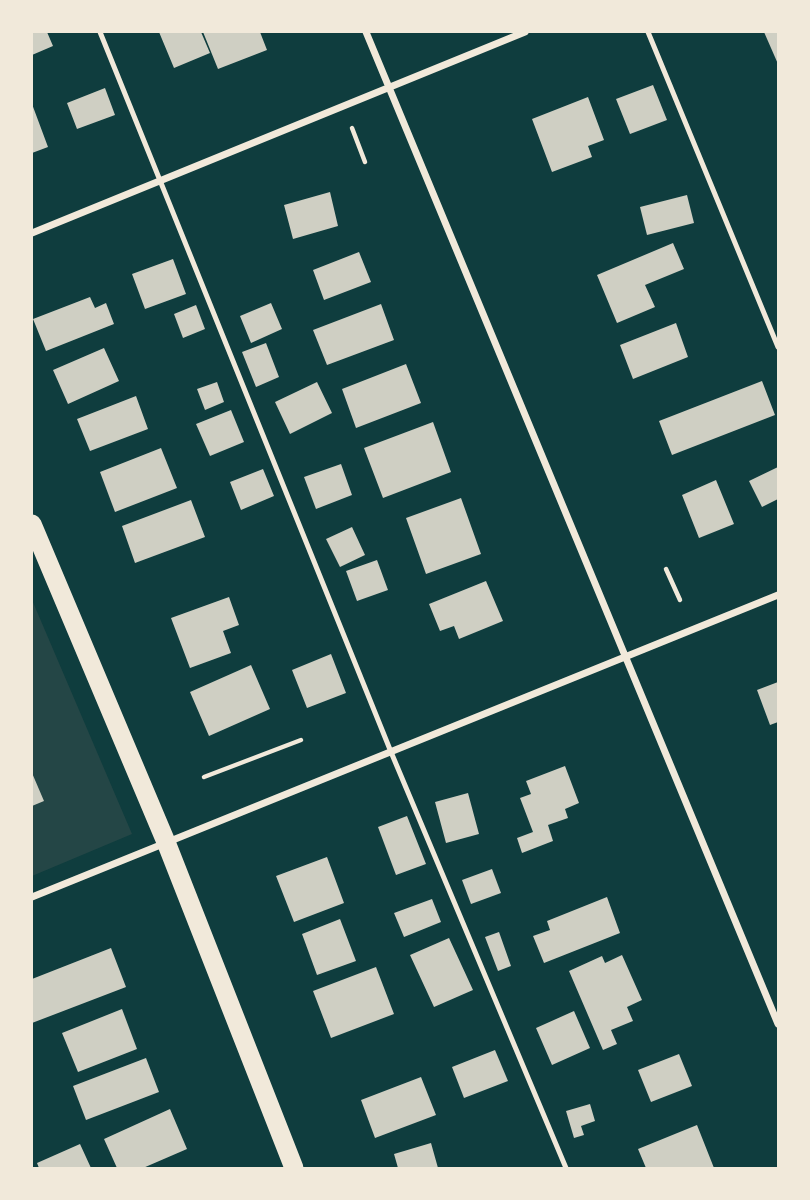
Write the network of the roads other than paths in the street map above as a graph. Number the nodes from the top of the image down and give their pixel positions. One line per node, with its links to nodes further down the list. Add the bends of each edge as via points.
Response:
1 (100, 32): 6 (lane)
2 (366, 32): 5 (street)
3 (525, 32): 5 (street)
4 (648, 32): 8 (lane)
5 (389, 88): 6 (street); 11 (street)
6 (161, 180): 7 (street); 12 (lane)
7 (32, 233)
8 (779, 347)
9 (32, 524): 13 (highway)
10 (779, 595): 11 (street)
11 (625, 658): 12 (street); 15 (street)
12 (391, 752): 13 (street); 17 (lane)
13 (166, 842): 14 (street); 16 (highway)
14 (32, 897)
15 (779, 1024)
16 (294, 1168)
17 (566, 1168)

